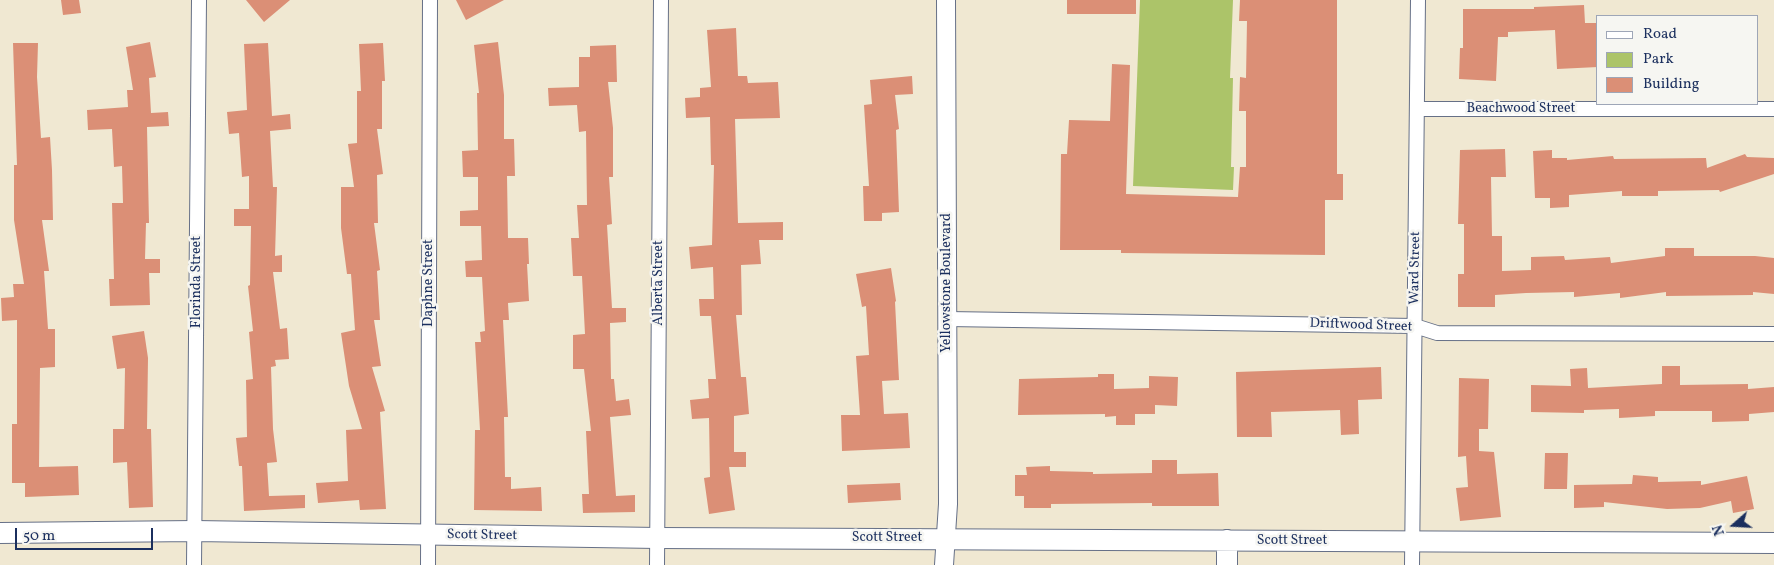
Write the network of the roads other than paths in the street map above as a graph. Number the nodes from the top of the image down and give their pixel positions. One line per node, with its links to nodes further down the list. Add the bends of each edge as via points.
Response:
1 (199, 0): 11 (street, Florinda Street)
2 (430, 0): 13 (street, Daphne Street)
3 (661, 0): 14 (street, Alberta Street)
4 (946, 0): 8 (street, Yellowstone Boulevard)
5 (1418, 0): 6 (street, Ward Street)
6 (1418, 109): 7 (street, Beachwood Street); 9 (street, Ward Street)
7 (1774, 110)
8 (947, 319): 9 (street, Driftwood Street); 15 (street, Yellowstone Boulevard, via 948,504)
9 (1415, 326): 10 (street, Driftwood Street, via 1438,333); 17 (street, Ward Street)
10 (1774, 334)
11 (195, 532): 12 (main road, Scott Street); 13 (main road, Scott Street); 19 (street, Florinda Street)
12 (0, 533)
13 (428, 536): 14 (main road, Scott Street); 20 (street, Daphne Street)
14 (658, 538): 15 (main road, Scott Street); 21 (street, Alberta Street)
15 (944, 538): 16 (main road, Scott Street); 22 (street, Yellowstone Boulevard)
16 (1228, 540): 17 (main road, Scott Street); 23 (main road)
17 (1412, 542): 18 (main road, Scott Street); 24 (street, Ward Street)
18 (1774, 543)
19 (194, 565)
20 (428, 565)
21 (658, 565)
22 (944, 565)
23 (1227, 565)
24 (1412, 565)

